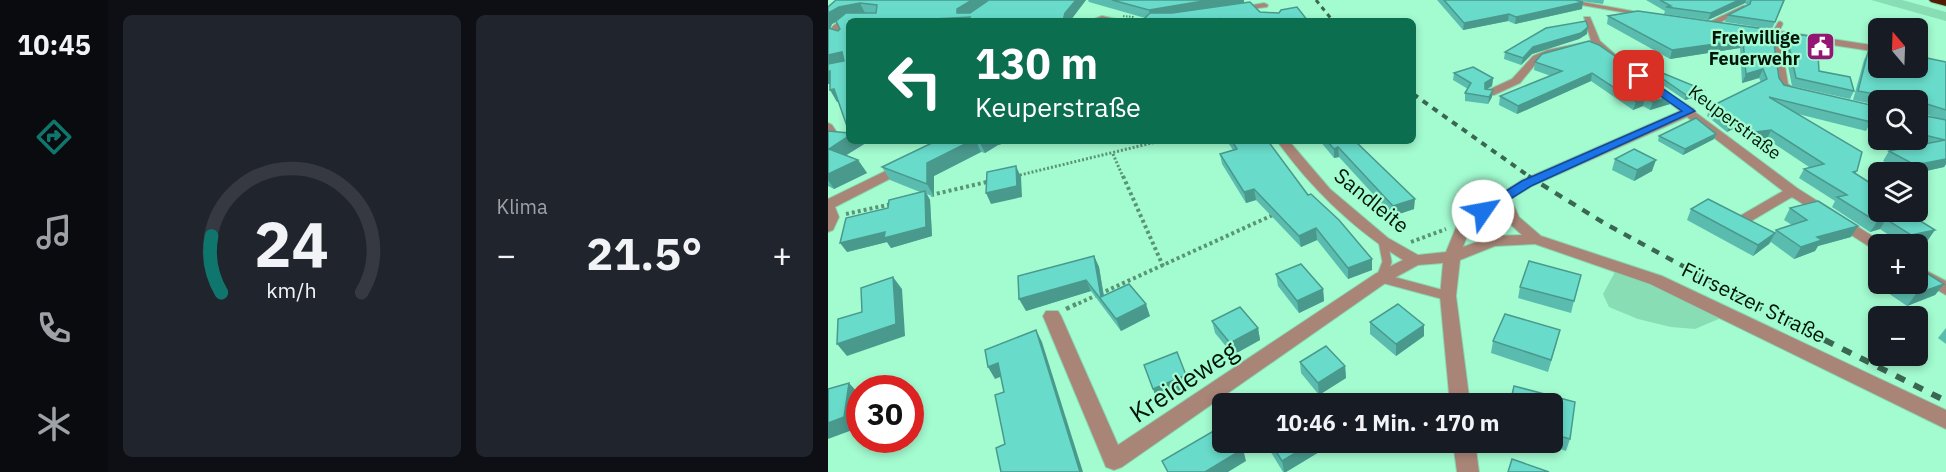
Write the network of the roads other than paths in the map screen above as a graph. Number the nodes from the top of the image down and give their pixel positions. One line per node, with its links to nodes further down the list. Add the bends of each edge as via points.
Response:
1 (1557, 0): 6 (street)
2 (1611, 0): 9 (street)
3 (1934, 0): 5 (highway)
4 (1262, 2): 8 (street); 10 (street)
5 (1946, 3)
6 (1573, 4): 9 (street); 12 (street)
7 (1744, 8): 15 (lane)
8 (1223, 11)
9 (1624, 12): 11 (street); 12 (street)
10 (1270, 13)
11 (1656, 16)
12 (1587, 19): 20 (street)
13 (846, 23): 19 (street, via 831,33)
14 (1700, 23): 15 (street)
15 (1711, 24): 16 (street)
16 (1732, 27)
17 (1743, 29): 18 (street)
18 (1778, 29): 22 (street); 26 (street, via 1783,86)
19 (845, 36): 21 (street)
20 (1596, 42): 23 (street); 25 (street, via 1536,58 1516,81)
21 (829, 44)
22 (1868, 47)
23 (1624, 65)
24 (1642, 78): 27 (street, Keuperstraße)
25 (1490, 93)
26 (1805, 95)
27 (1690, 111): 34 (street, Keuperstraße); 35 (street, via 1527,183)
28 (1928, 121): 29 (street)
29 (1946, 125)
30 (828, 127): 31 (street)
31 (828, 137)
32 (1285, 144): 40 (street, Sandleite, via 1325,192)
33 (918, 159): 36 (street)
34 (1792, 191): 37 (street); 39 (street, Keuperstraße)
35 (1503, 198): 38 (street, Fürsetzer Straße, via 1513,219); 41 (street, via 1464,223)
36 (829, 214)
37 (1743, 220)
38 (1536, 239): 41 (street, Fürsetzer Straße, via 1494,242); 49 (street, Fürsetzer Straße, via 1656,280)
39 (1868, 240)
40 (1389, 244): 42 (street, Sandleite); 44 (lane)
41 (1452, 257): 42 (street); 46 (street)
42 (1415, 260): 44 (street, Kreideweg)
43 (1928, 277): 45 (street)
44 (1381, 278): 46 (lane); 47 (street, Kreideweg, via 1114,460)
45 (1946, 289)
46 (1448, 296): 48 (street)
47 (1052, 316)
48 (1459, 393)
49 (1946, 420)
50 (1465, 453): 51 (street)
51 (1468, 472)

